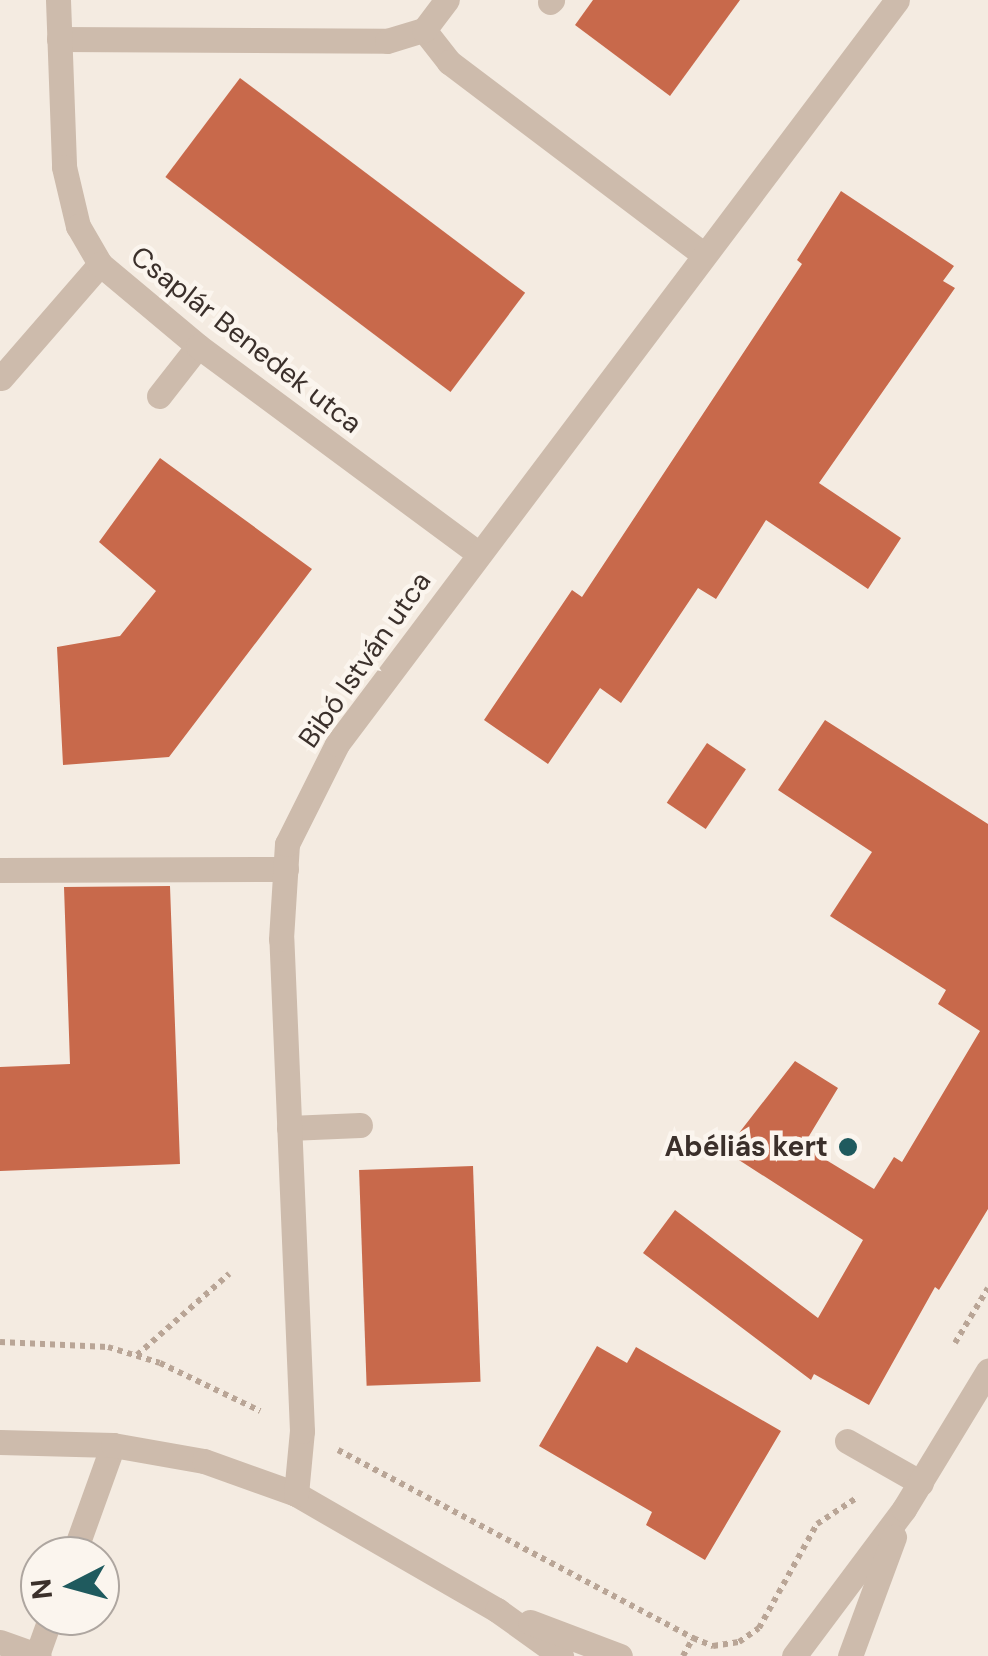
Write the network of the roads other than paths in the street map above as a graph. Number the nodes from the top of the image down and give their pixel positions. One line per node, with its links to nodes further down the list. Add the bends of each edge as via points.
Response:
1 (58, 0): 5 (street, Csaplár Benedek utca)
2 (448, 0): 4 (street)
3 (897, 0): 6 (street, Bibó István utca)
4 (424, 30): 5 (street, via 387,41); 6 (street, via 449,62)
5 (59, 39): 7 (street, Csaplár Benedek utca, via 64,167 78,226)
6 (704, 256): 13 (street, Bibó István utca)
7 (100, 264): 9 (street, Csaplár Benedek utca); 10 (street)
8 (0, 344): 10 (street)
9 (198, 346): 12 (street); 13 (street, Csaplár Benedek utca)
10 (29, 348): 11 (street)
11 (2, 378)
12 (159, 396)
13 (478, 554): 14 (street, Bibó István utca, via 337,744 287,844)
14 (286, 869): 15 (street); 17 (street, Bibó István utca, via 281,939)
15 (0, 870)
16 (360, 1125): 17 (street)
17 (288, 1128): 23 (street, Bibó István utca, via 302,1431)
18 (988, 1371): 22 (street)
19 (847, 1441): 22 (street)
20 (0, 1442): 21 (street)
21 (113, 1446): 23 (street, via 204,1462); 25 (street)
22 (920, 1483): 24 (street)
23 (296, 1494): 26 (street)
24 (904, 1509): 31 (street); 32 (street)
25 (79, 1536)
26 (497, 1610): 29 (street); 30 (street)
27 (0, 1642): 28 (street)
28 (38, 1655)
29 (561, 1656)
30 (620, 1656)
31 (794, 1656)
32 (850, 1656)

